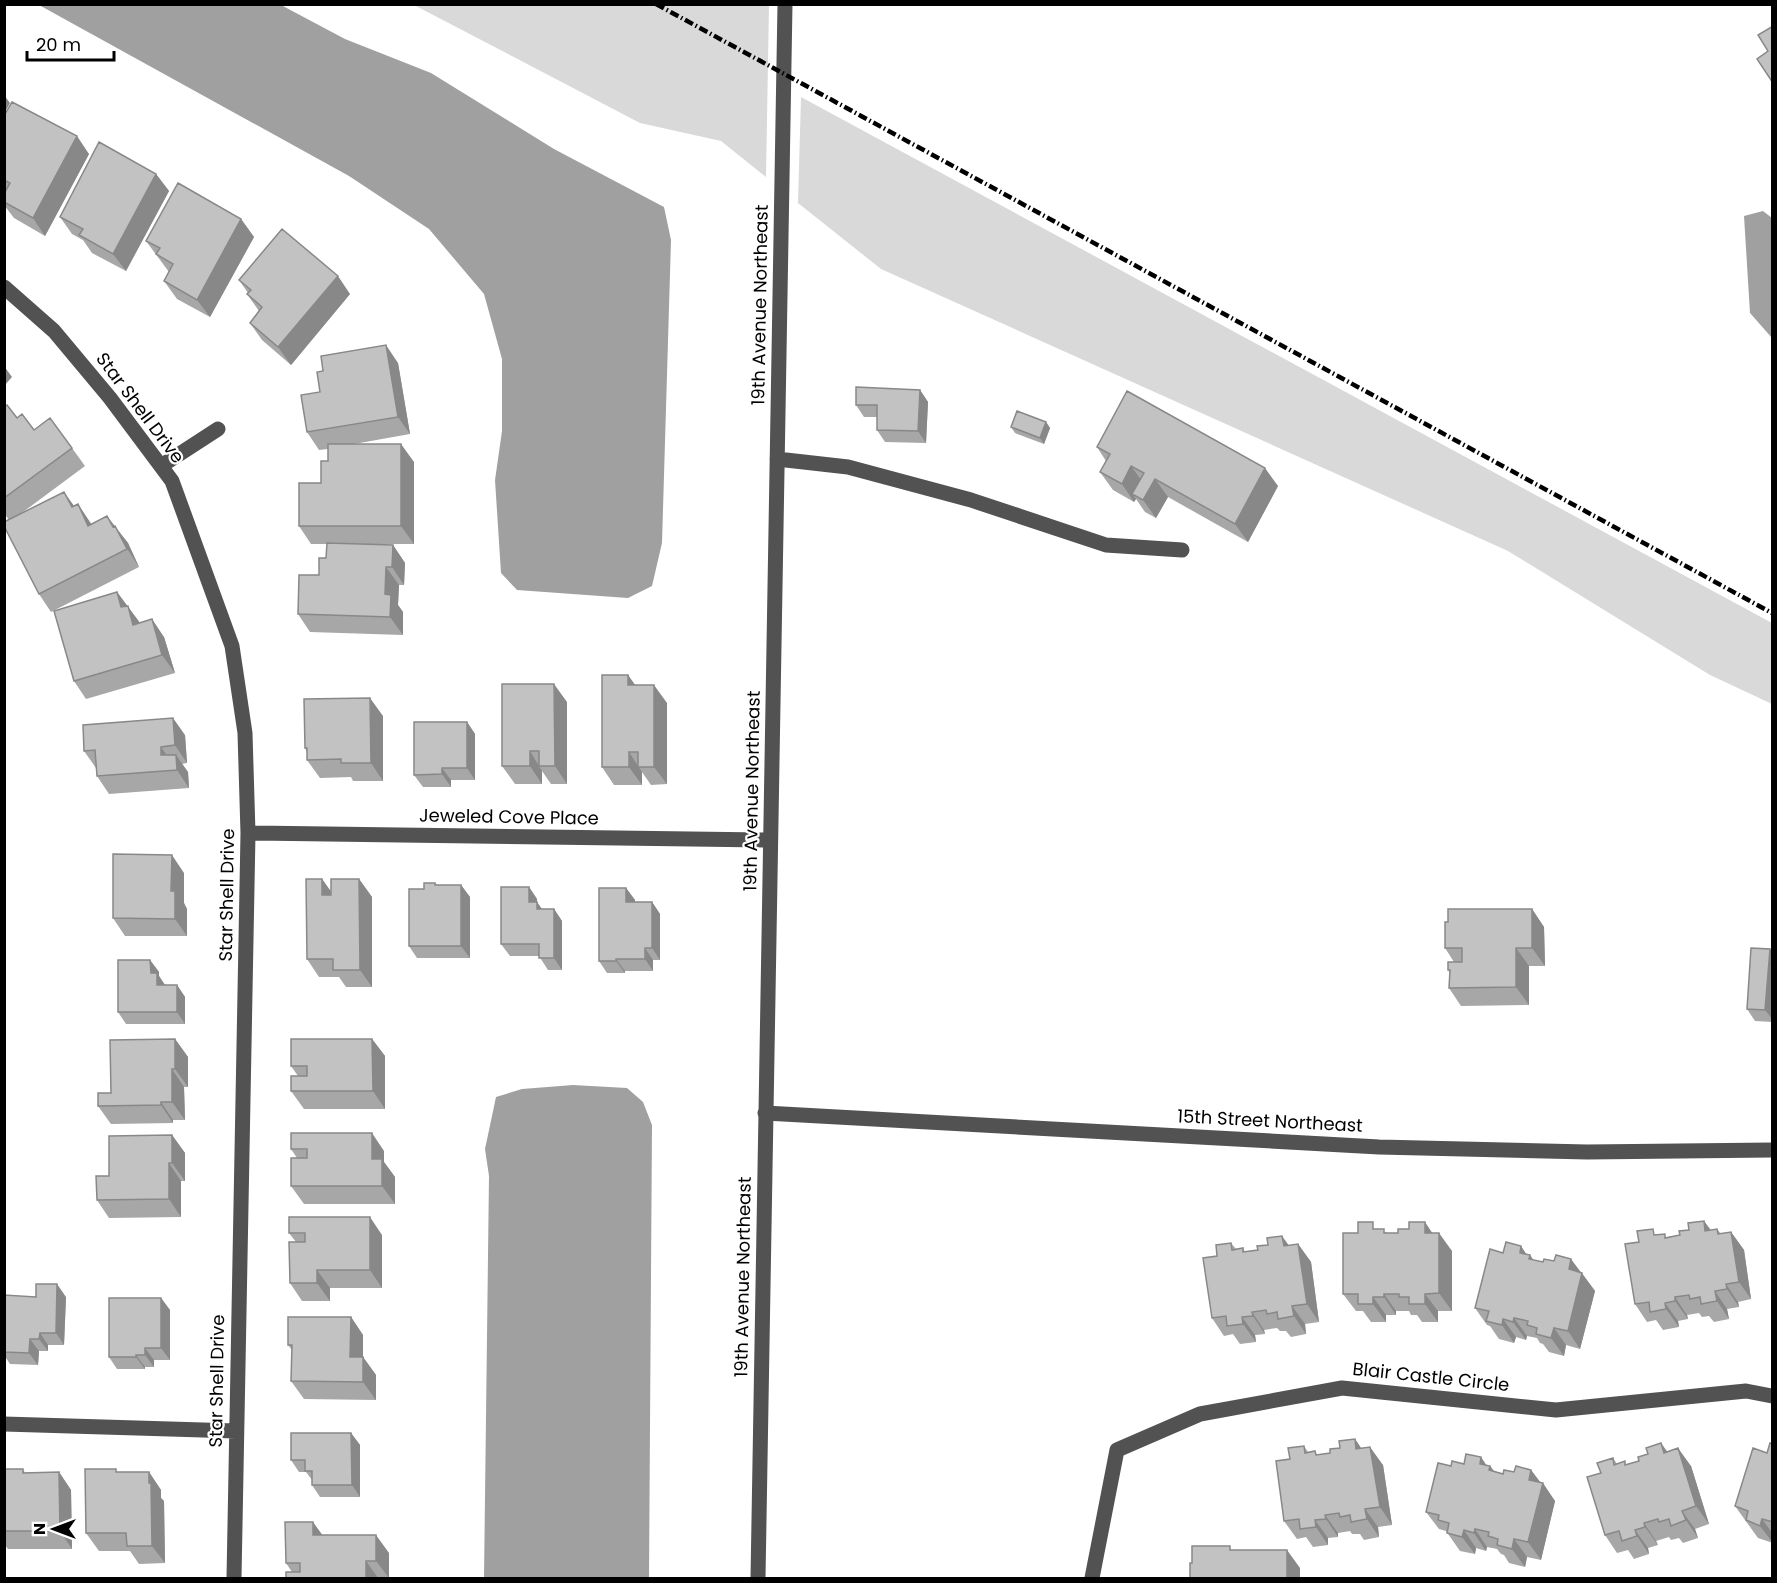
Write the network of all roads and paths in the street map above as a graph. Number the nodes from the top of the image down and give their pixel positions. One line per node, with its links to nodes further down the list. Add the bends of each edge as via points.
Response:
1 (785, 4): 4 (street, 19th Avenue Northeast)
2 (4, 287): 5 (street, Star Shell Drive, via 54,331)
3 (218, 429): 5 (street)
4 (777, 459): 6 (street, via 848,467 971,500 1106,545); 8 (street, 19th Avenue Northeast)
5 (161, 466): 7 (street, Star Shell Drive, via 172,481 232,646 245,733)
6 (1182, 550)
7 (248, 832): 8 (street, Jeweled Cove Place); 13 (street, Star Shell Drive)
8 (770, 840): 9 (street, 19th Avenue Northeast)
9 (765, 1113): 10 (street, 15th Street Northeast, via 1379,1147 1587,1152); 15 (street, 19th Avenue Northeast)
10 (1773, 1150)
11 (1773, 1396): 16 (street, Blair Castle Circle, via 1746,1391 1556,1410 1342,1388 1200,1414 1116,1450)
12 (4, 1424): 13 (street)
13 (236, 1431): 14 (street, Star Shell Drive)
14 (234, 1578)
15 (758, 1578)
16 (1092, 1578)

